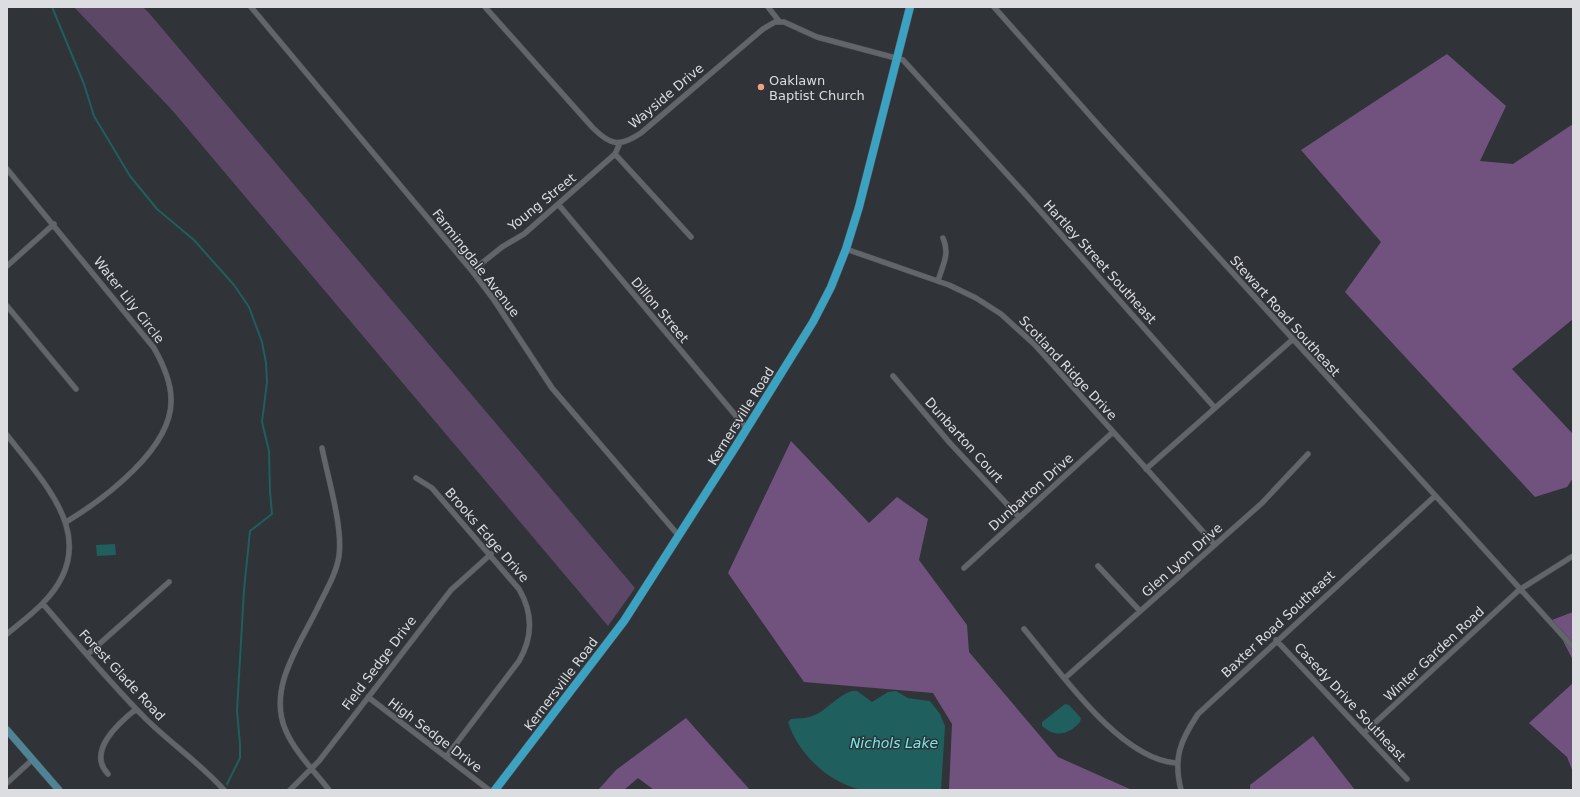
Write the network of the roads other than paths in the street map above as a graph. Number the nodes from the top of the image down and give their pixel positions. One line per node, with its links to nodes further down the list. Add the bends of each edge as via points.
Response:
1 (251, 7): 17 (street, Farmingdale Avenue)
2 (485, 7): 8 (street, Wayside Drive, via 593,128 612,143)
3 (768, 7): 6 (street)
4 (910, 7): 7 (main road, Kernersville Road)
5 (994, 7): 20 (street, Stewart Road Southeast)
6 (779, 22): 7 (street, via 788,23 817,37); 8 (street, Wayside Drive, via 763,29 641,133 631,140)
7 (897, 59): 15 (main road, Kernersville Road); 23 (street, Hartley Street Southeast, via 903,60 1016,184)
8 (620, 143): 9 (street, Young Street)
9 (615, 154): 11 (street, Young Street); 13 (street)
10 (7, 169): 12 (street, Water Lily Circle)
11 (558, 204): 17 (street, Young Street, via 524,234 502,247); 24 (street, Dillon Street)
12 (54, 224): 16 (street); 33 (street, Water Lily Circle, via 154,348 167,376 172,401 162,435 148,456 100,498)
13 (691, 237)
14 (943, 238): 18 (street, via 947,248)
15 (846, 249): 18 (street, Scotland Ridge Drive); 24 (main road, Kernersville Road, via 831,287 810,326)
16 (7, 266)
17 (472, 271): 34 (street, Farmingdale Avenue, via 552,388)
18 (938, 281): 25 (street, Scotland Ridge Drive, via 976,298 1013,324)
19 (7, 306): 22 (street)
20 (1292, 340): 23 (street); 31 (street, Stewart Road Southeast)
21 (893, 376): 32 (street, Dunbarton Court)
22 (76, 389)
23 (1215, 408): 29 (street)
24 (747, 429): 34 (main road, Kernersville Road)
25 (1113, 432): 29 (street, Scotland Ridge Drive); 32 (street, Dunbarton Drive)
26 (7, 435): 33 (street, via 54,496)
27 (322, 448): 57 (street, via 338,526 339,557 333,576 284,675 279,703 286,732)
28 (1308, 454): 35 (street, Glen Lyon Drive, via 1262,503)
29 (1146, 469): 35 (street, Scotland Ridge Drive)
30 (416, 478): 36 (street, Brooks Edge Drive, via 432,488)
31 (1435, 496): 41 (street, Stewart Road Southeast); 46 (street, Baxter Road Southeast)
32 (1019, 517): 39 (street, Dunbarton Drive)
33 (66, 522): 42 (street, via 70,545 68,557 61,579)
34 (679, 536): 66 (main road, Kernersville Road, via 624,621)
35 (1215, 545): 43 (street, Glen Lyon Drive)
36 (491, 554): 50 (street, Field Sedge Drive, via 451,590); 54 (street, Brooks Edge Drive, via 525,598 530,616 530,634 519,661)
37 (1573, 556): 41 (street)
38 (1098, 566): 43 (street)
39 (964, 568)
40 (169, 582): 48 (street)
41 (1519, 590): 47 (street, Stewart Road Southeast); 53 (street, Winter Garden Road)
42 (42, 604): 45 (street); 48 (street, Forest Glade Road)
43 (1140, 611): 49 (street, Glen Lyon Drive)
44 (1024, 628): 49 (street)
45 (7, 634)
46 (1276, 640): 53 (street, Casedy Drive Southeast); 56 (street, Baxter Road Southeast, via 1198,714 1186,731)
47 (1573, 647)
48 (88, 654): 51 (street, Forest Glade Road)
49 (1065, 678): 56 (street, via 1101,720 1120,737 1140,751)
50 (368, 697): 54 (street, High Sedge Drive); 57 (street, Field Sedge Drive)
51 (136, 709): 58 (street, via 108,736 102,760 104,770); 62 (street, Forest Glade Road)
52 (7, 730): 55 (street)
53 (1364, 733): 59 (street, Casedy Drive Southeast)
54 (446, 757): 65 (street, High Sedge Drive)
55 (32, 760): 60 (street); 61 (street)
56 (1176, 763): 67 (street, Baxter Road Southeast)
57 (312, 768): 63 (street, Field Sedge Drive); 64 (street)
58 (108, 774)
59 (1407, 779)
60 (7, 783)
61 (59, 790)
62 (224, 790)
63 (290, 790)
64 (329, 790)
65 (489, 790)
66 (495, 790)
67 (1180, 790)

